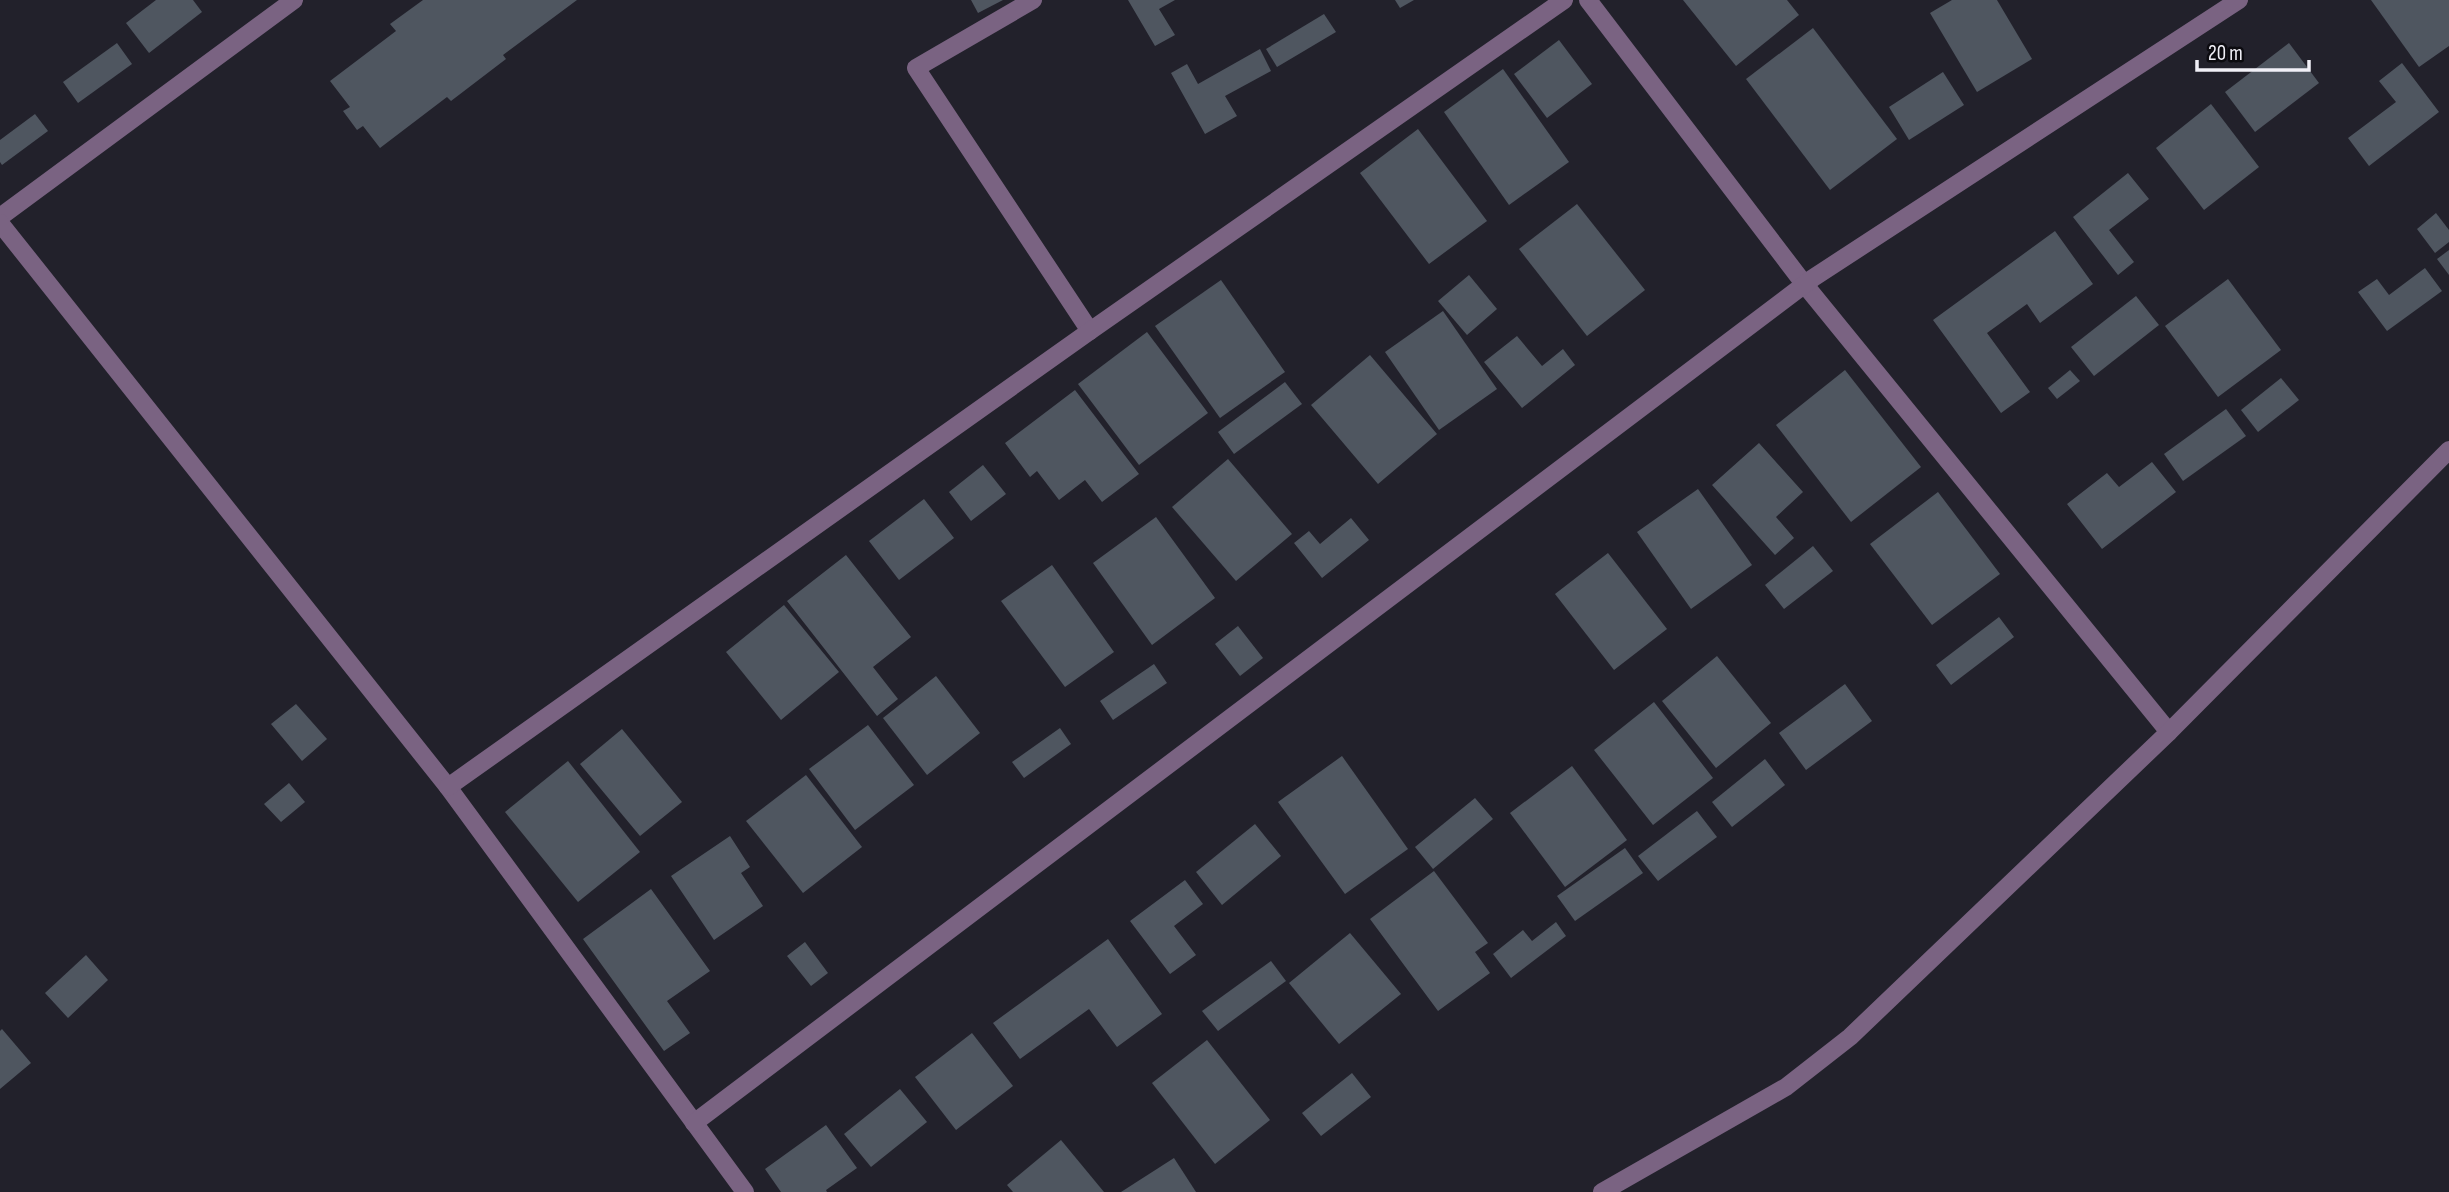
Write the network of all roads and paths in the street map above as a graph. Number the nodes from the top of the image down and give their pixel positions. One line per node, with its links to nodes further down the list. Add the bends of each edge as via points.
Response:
1 (294, 0): 6 (street)
2 (1033, 0): 9 (street, via 916,68)
3 (1564, 0): 9 (street)
4 (1587, 0): 8 (street)
5 (2239, 0): 8 (street)
6 (0, 217)
7 (0, 223): 12 (street)
8 (1805, 285): 11 (street); 13 (street)
9 (1090, 331): 12 (street)
10 (2449, 450): 11 (street)
11 (2169, 732): 15 (street, via 1850,1037 1786,1087)
12 (448, 786): 13 (street)
13 (694, 1123): 14 (street)
14 (745, 1192)
15 (1602, 1192)

